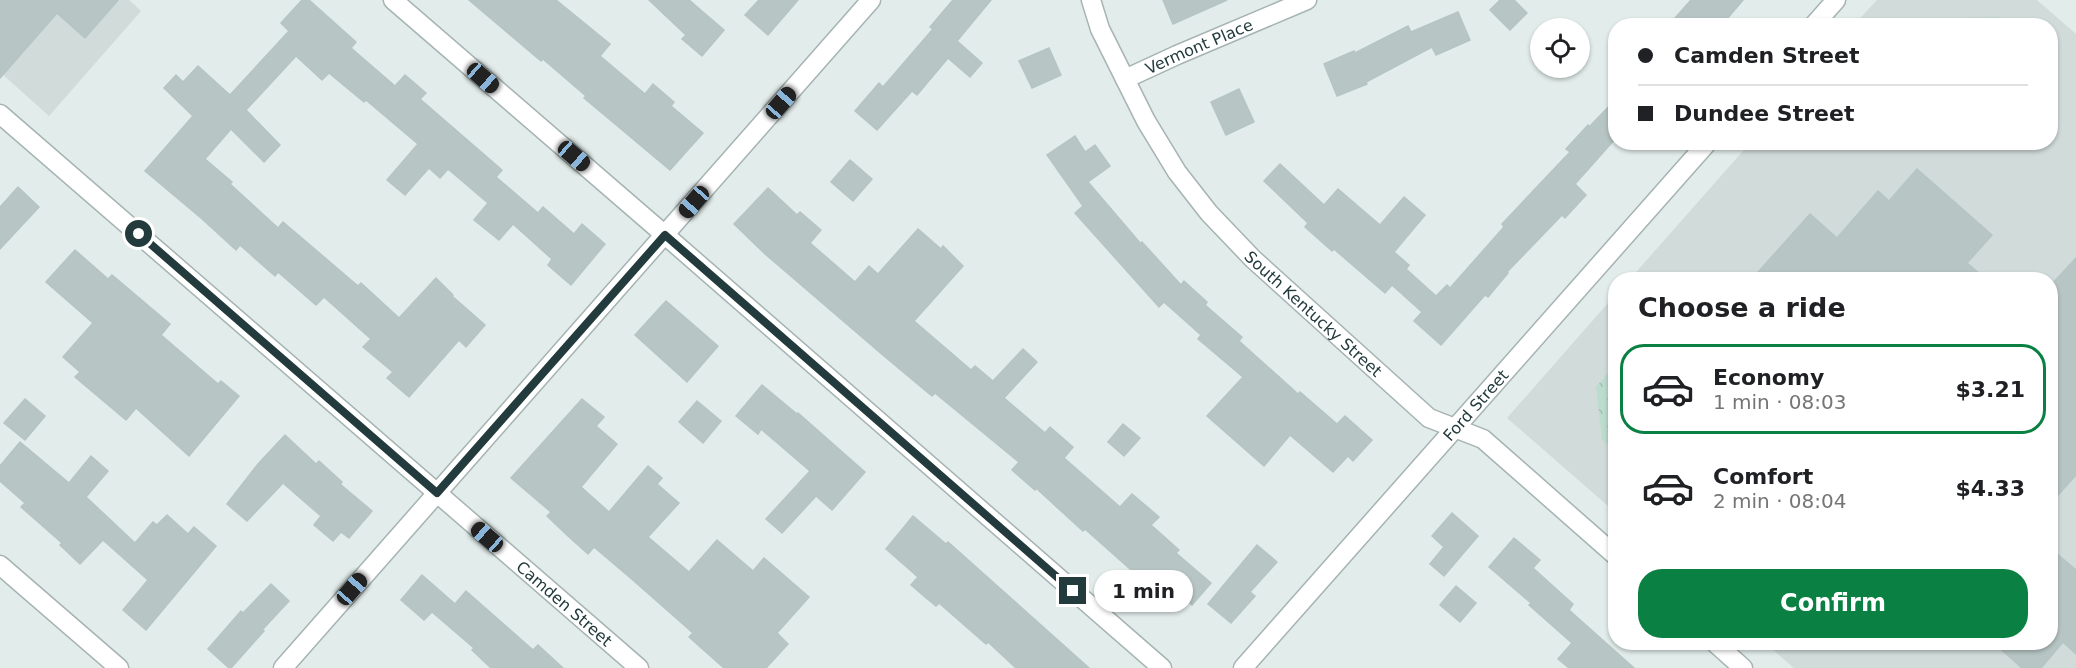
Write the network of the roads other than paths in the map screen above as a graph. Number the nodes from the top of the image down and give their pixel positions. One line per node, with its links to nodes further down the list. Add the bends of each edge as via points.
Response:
1 (393, 0): 10 (street)
2 (872, 0): 10 (street)
3 (1091, 0): 7 (street, South Kentucky Street, via 1100,29)
4 (1307, 0): 7 (street, Vermont Place)
5 (1836, 0): 6 (street)
6 (1820, 18)
7 (1125, 79): 11 (street, South Kentucky Street, via 1177,172 1252,259 1429,418)
8 (0, 114): 12 (street, Camden Street)
9 (1701, 150): 11 (street, Ford Street)
10 (665, 235): 12 (street); 19 (street)
11 (1455, 427): 13 (street, South Kentucky Street, via 1483,439); 20 (street, Ford Street)
12 (437, 493): 17 (street); 18 (street, Camden Street)
13 (1608, 549)
14 (0, 565): 16 (street)
15 (1723, 650): 21 (street)
16 (119, 668)
17 (283, 668)
18 (639, 668)
19 (1162, 668)
20 (1243, 668)
21 (1743, 668)

